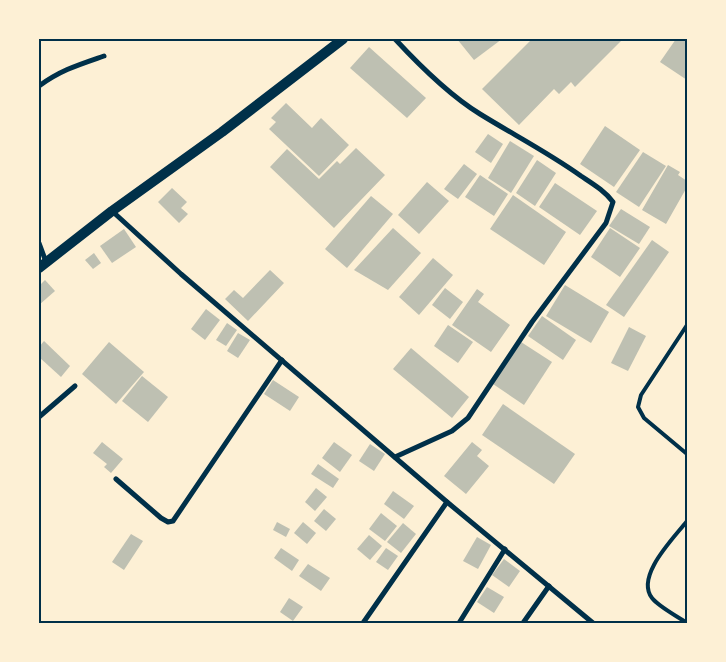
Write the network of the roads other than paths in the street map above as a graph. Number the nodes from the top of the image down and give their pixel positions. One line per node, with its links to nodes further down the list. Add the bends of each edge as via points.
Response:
1 (395, 39): 13 (street, via 458,98 564,164 607,194 613,202 606,223 532,322 468,418 452,431)
2 (336, 41): 5 (main road, via 222,132)
3 (104, 56): 4 (street, via 67,68)
4 (39, 86)
5 (112, 211): 7 (main road); 9 (street)
6 (39, 243): 7 (street)
7 (42, 265)
8 (687, 325): 12 (lane, via 641,395 638,407 644,418)
9 (282, 360): 13 (street); 14 (street, via 173,520 168,522 161,518)
10 (75, 386): 11 (street)
11 (39, 418)
12 (687, 454)
13 (395, 457): 15 (street)
14 (116, 479)
15 (447, 502): 17 (street); 19 (street)
16 (687, 521): 23 (lane, via 652,566 647,580 647,589 653,599)
17 (505, 549): 18 (street); 20 (street)
18 (549, 586): 21 (street); 22 (street)
19 (363, 623)
20 (459, 623)
21 (523, 623)
22 (594, 623)
23 (687, 623)

